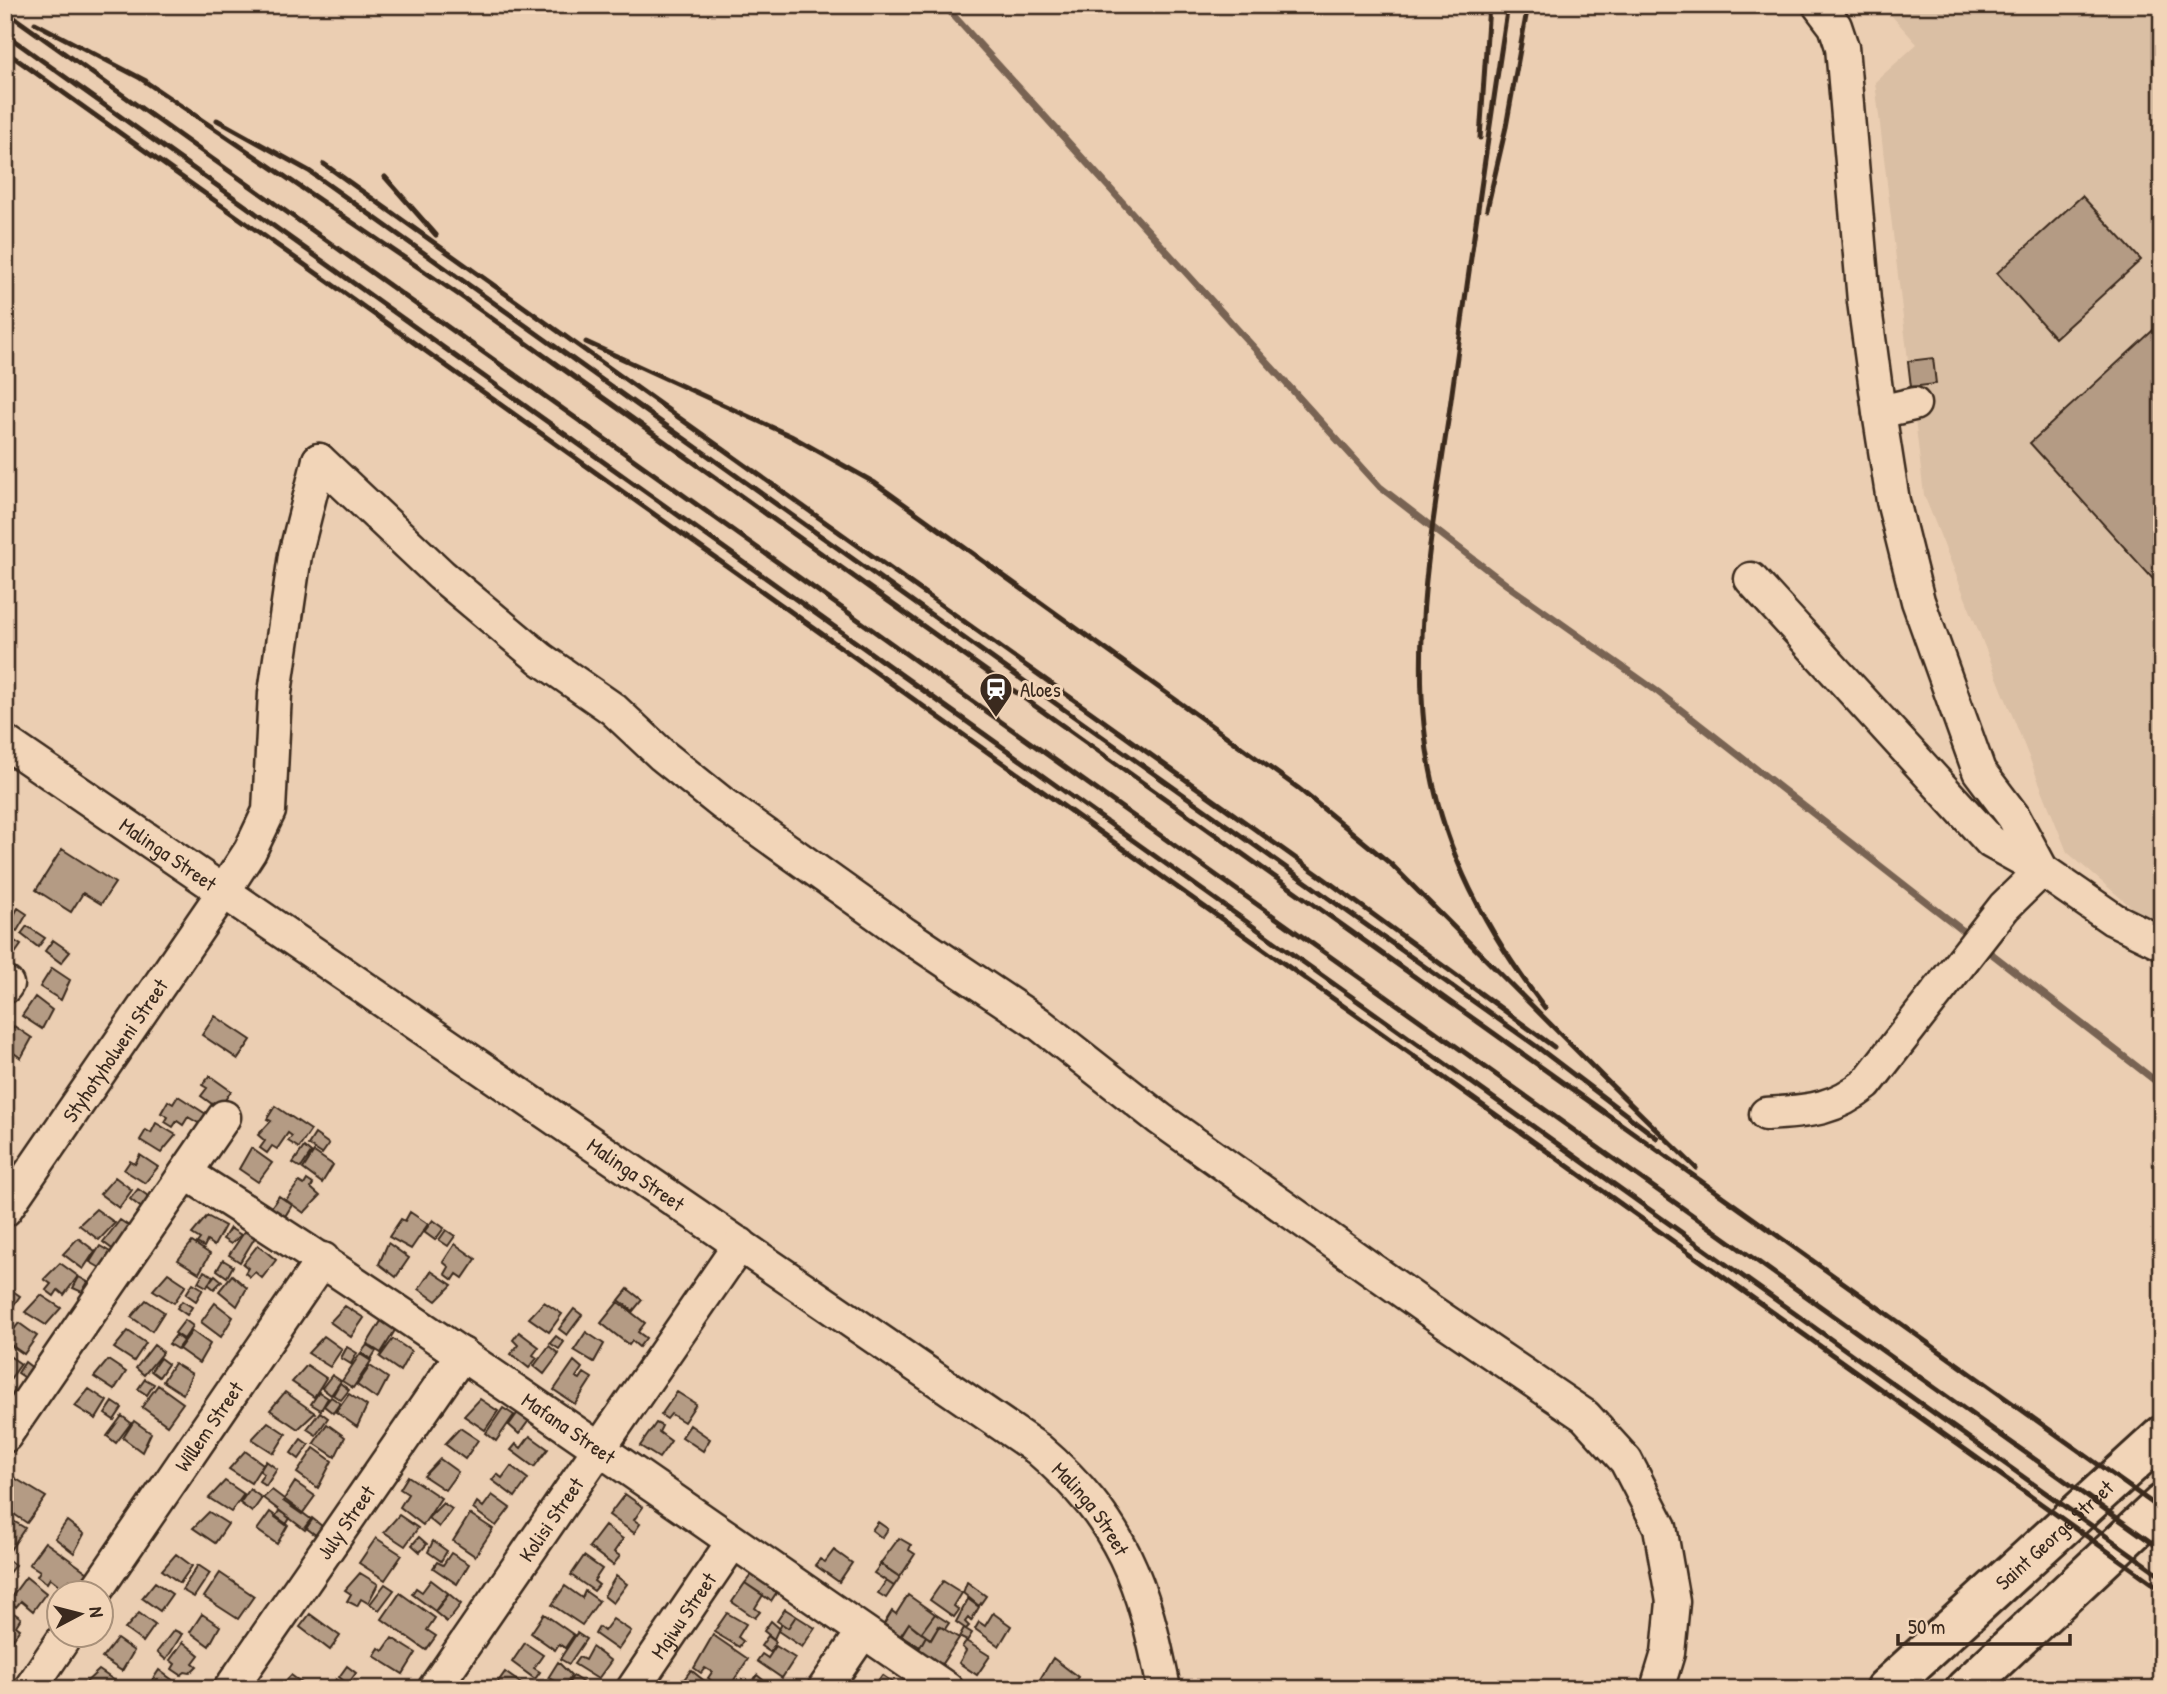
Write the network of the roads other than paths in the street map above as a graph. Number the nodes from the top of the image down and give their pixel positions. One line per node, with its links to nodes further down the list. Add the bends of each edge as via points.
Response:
1 (1819, 5): 3 (street, via 1835,26 1842,47)
2 (1913, 404): 3 (street)
3 (1879, 412): 6 (street, via 1917,601 1979,771 2013,816)
4 (1751, 579): 6 (street, via 1992,842)
5 (5, 742): 7 (street, Malinga Street)
6 (2042, 870): 8 (street, via 2113,919); 9 (street, via 2004,907 1866,1084 1845,1101 1823,1109)
7 (224, 891): 12 (street, Styhotyholweni Street); 13 (street, Malinga Street); 31 (street, Styhotyholweni Street, via 269,811 280,654 295,555 319,460 441,575 541,659 613,709 723,804 1038,1023 1160,1119 1585,1416 1626,1461 1660,1527 1673,1602 1668,1653)
8 (2162, 943)
9 (1766, 1114)
10 (224, 1117): 11 (street)
11 (186, 1173): 14 (street, Mafana Street); 16 (street)
12 (5, 1210)
13 (740, 1244): 18 (street, Kolisi Street); 30 (street, Malinga Street, via 1038,1449 1076,1483 1108,1524 1134,1573)
14 (323, 1259): 15 (street, Mafana Street); 21 (street, Willem Street)
15 (462, 1354): 18 (street, Mafana Street); 25 (street, July Street)
16 (5, 1436)
17 (2162, 1436): 32 (main road, Saint George Street)
18 (599, 1446): 20 (street, Mafana Street); 26 (street, Kolisi Street)
19 (2162, 1504): 33 (main road)
20 (733, 1542): 22 (street, Mafana Street); 27 (street, Mgiwu Street)
21 (105, 1578)
22 (863, 1632): 28 (street); 29 (street, Mafana Street)
23 (57, 1648): 24 (street)
24 (30, 1689)
25 (229, 1689)
26 (433, 1689)
27 (633, 1689)
28 (824, 1689)
29 (947, 1689)
30 (1164, 1689)
31 (1657, 1689)
32 (1885, 1689)
33 (1965, 1689)

